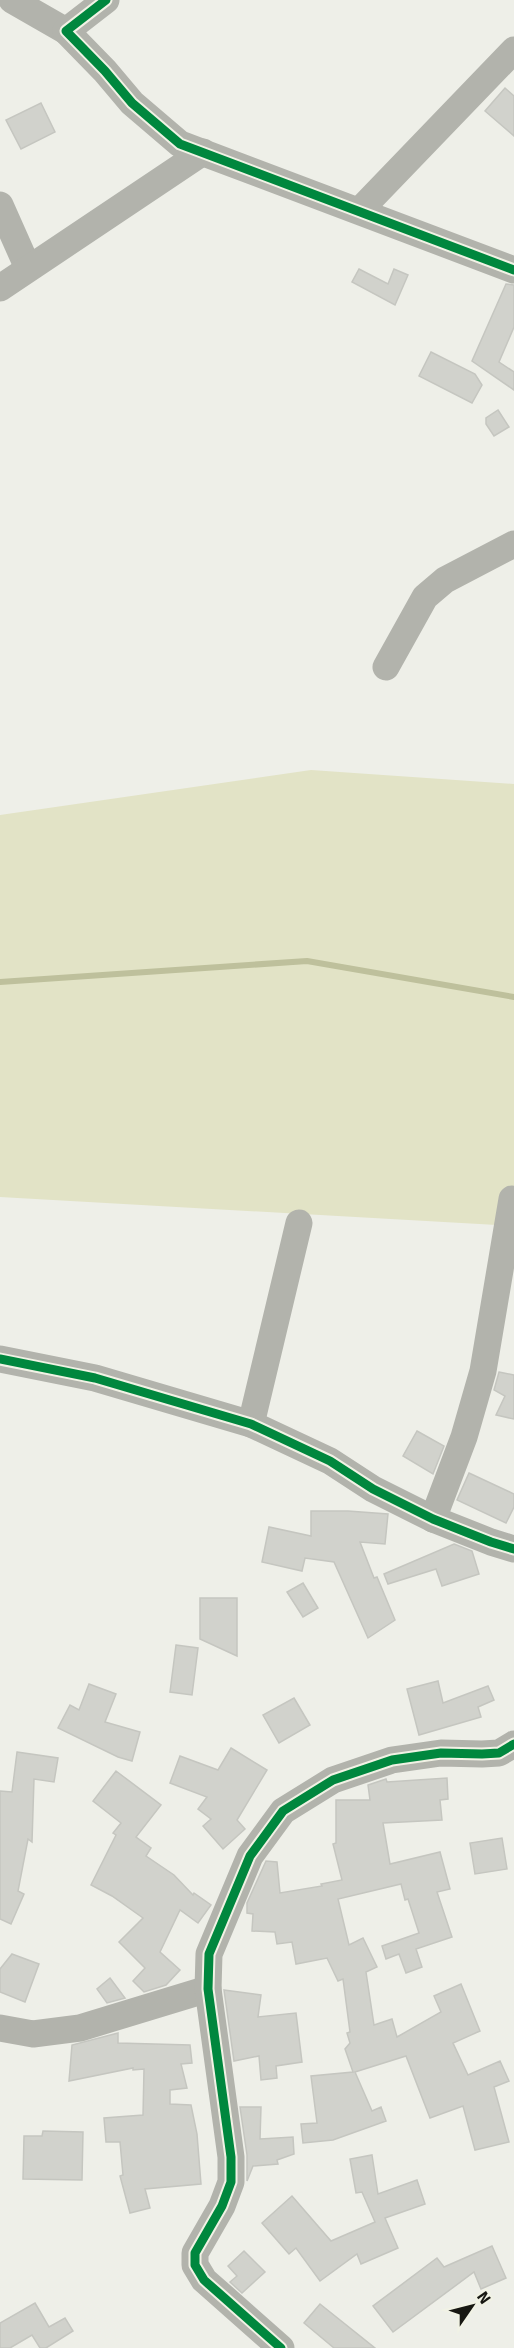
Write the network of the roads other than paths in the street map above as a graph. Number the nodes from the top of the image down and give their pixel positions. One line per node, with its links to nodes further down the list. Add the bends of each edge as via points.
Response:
1 (12, 0): 3 (street)
2 (106, 0): 3 (street)
3 (66, 31): 5 (street, via 132,103 180,144)
4 (514, 50): 7 (street)
5 (204, 152): 7 (street); 8 (street)
6 (0, 205): 8 (street)
7 (360, 210): 9 (street)
8 (28, 268): 10 (street)
9 (514, 270)
10 (0, 288)
11 (514, 544): 12 (street, via 445,580 425,597)
12 (386, 668)
13 (512, 1199): 17 (street, via 483,1371 465,1437)
14 (299, 1223): 16 (street)
15 (0, 1359): 16 (street, via 95,1378)
16 (251, 1424): 17 (street, via 330,1461 372,1489)
17 (433, 1519): 18 (street)
18 (514, 1549)
19 (514, 1744): 20 (street, via 499,1753 441,1753 392,1760 333,1780 283,1811 250,1856 230,1902 209,1954)
20 (208, 1989): 21 (street, via 80,2028 33,2034); 22 (street, via 231,2182 195,2253 195,2265 204,2280)
21 (0, 2028)
22 (281, 2348)

